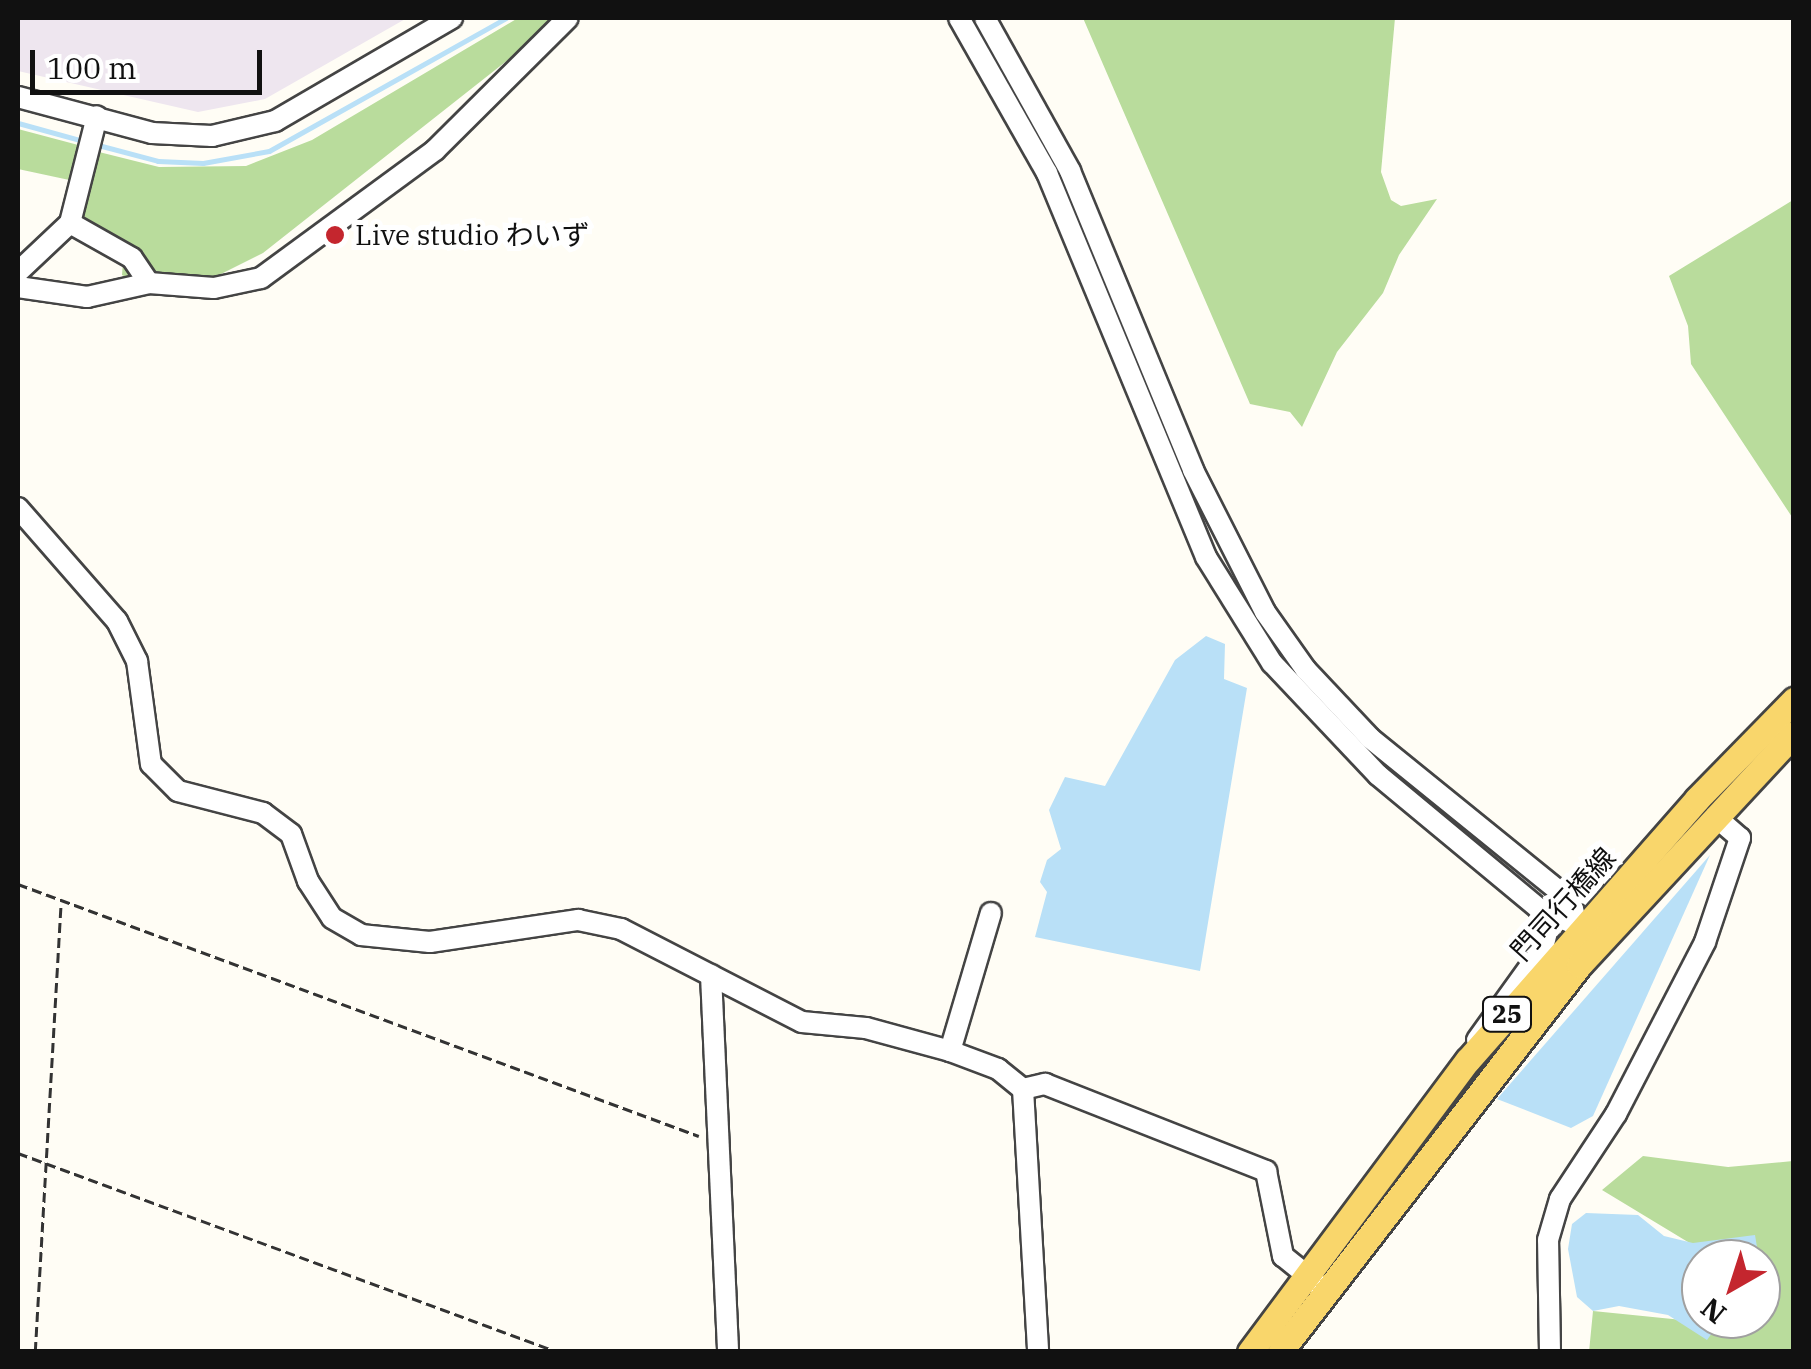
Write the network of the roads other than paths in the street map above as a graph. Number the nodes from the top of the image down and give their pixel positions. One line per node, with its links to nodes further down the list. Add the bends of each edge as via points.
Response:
1 (452, 18): 6 (street, via 275,121 245,130 152,133)
2 (568, 18): 9 (street, via 435,150 261,278 214,288)
3 (959, 18): 18 (street, via 1047,172 1186,514 1245,624 1292,688 1353,753)
4 (985, 18): 16 (street, via 1070,171 1193,470 1265,612 1306,670 1370,738)
5 (18, 97): 6 (street)
6 (96, 116): 7 (street)
7 (70, 223): 8 (street); 9 (street, via 132,258)
8 (18, 272)
9 (149, 283): 10 (street, via 86,297)
10 (18, 287)
11 (18, 508): 22 (street, via 124,635 137,661 150,764 178,791 264,813 291,834 308,881 332,918 361,935 430,942 578,920 621,929)
12 (1794, 700): 17 (main road, 門司行橋線 / 25)
13 (1794, 721): 20 (main road, via 1604,919)
14 (1794, 734): 15 (main road, 門司行橋線 / 25)
15 (1714, 816): 21 (main road, 門司行橋線 / 25); 32 (street, via 1740,838 1704,942 1616,1114 1560,1199 1548,1240)
16 (1558, 891): 17 (street, via 1591,903); 20 (street)
17 (1612, 894): 20 (main road, 門司行橋線 / 25)
18 (1538, 908): 20 (street); 24 (street, via 1548,928 1543,948 1484,1023)
19 (992, 913): 23 (street)
20 (1581, 928): 21 (street); 24 (main road, 門司行橋線 / 25)
21 (1579, 964): 27 (main road, 門司行橋線 / 25)
22 (711, 975): 23 (street, via 802,1022 866,1028); 28 (street)
23 (950, 1051): 25 (street, via 998,1068)
24 (1468, 1060): 26 (main road, 門司行橋線 / 25)
25 (1023, 1089): 26 (street, via 1045,1084 1266,1171 1283,1256); 29 (street)
26 (1306, 1272): 27 (street); 30 (main road, 門司行橋線 / 25)
27 (1326, 1290): 31 (main road, 門司行橋線 / 25)
28 (728, 1352)
29 (1038, 1352)
30 (1250, 1352)
31 (1280, 1352)
32 (1550, 1352)

